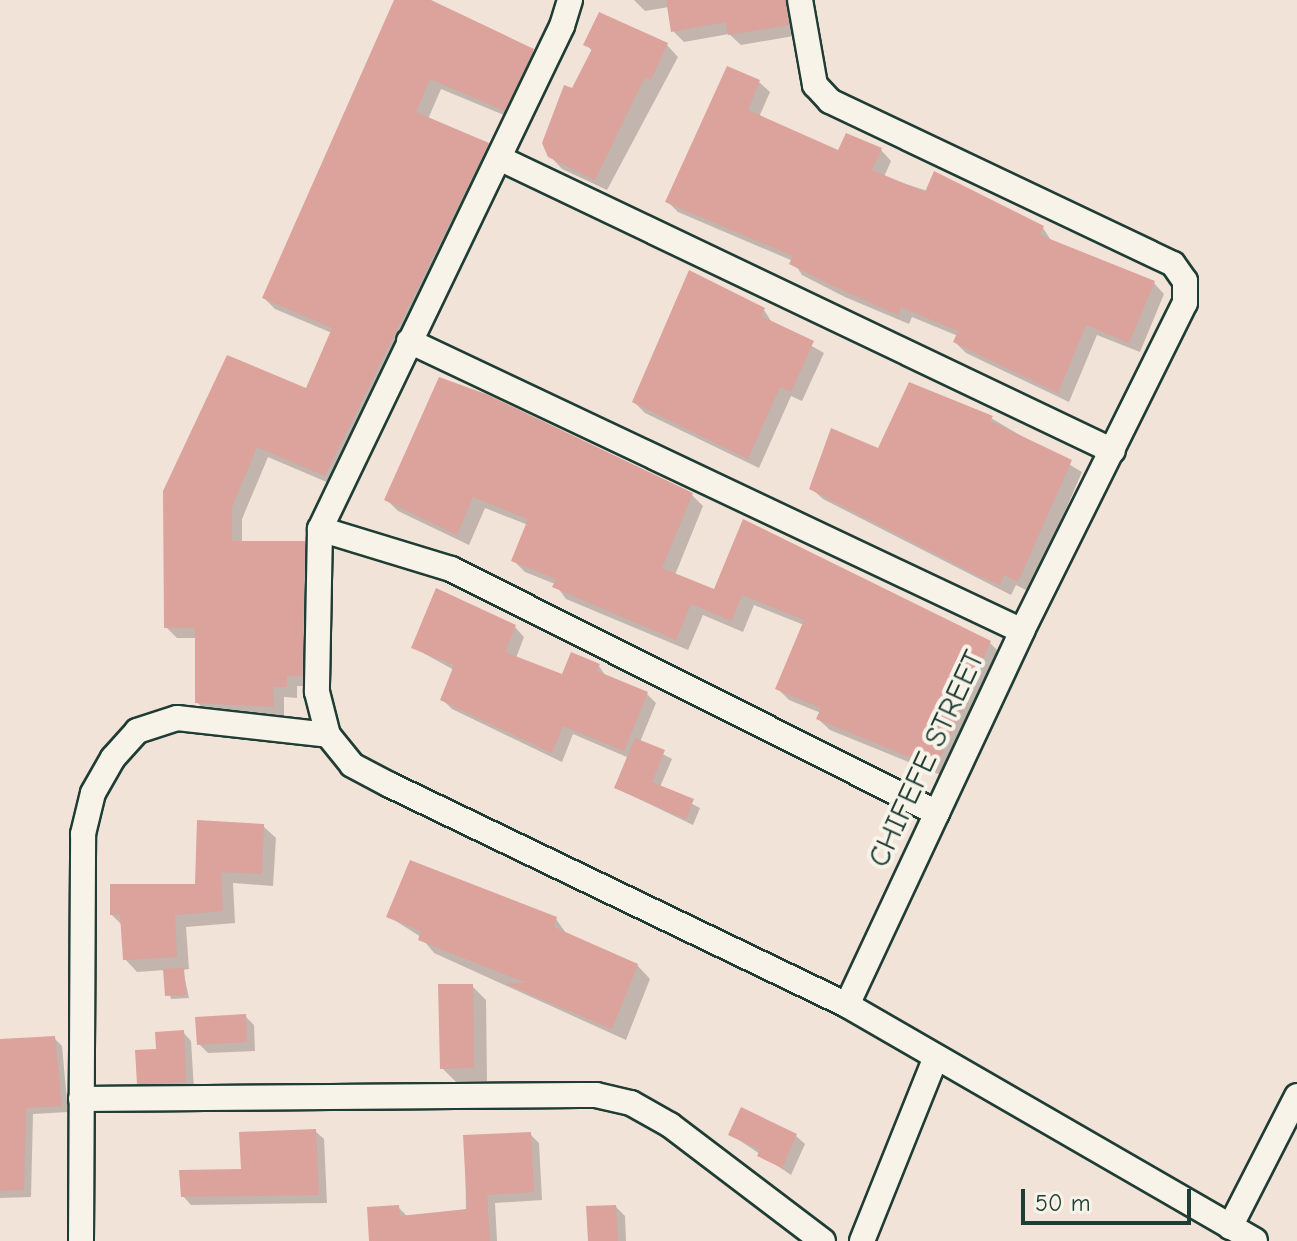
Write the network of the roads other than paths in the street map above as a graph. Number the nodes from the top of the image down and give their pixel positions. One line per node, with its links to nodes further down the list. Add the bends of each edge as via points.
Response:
1 (570, 0): 3 (street)
2 (800, 0): 5 (street, CHIFEFE STREET, via 815,85 830,101 1173,264 1185,281 1185,303)
3 (499, 158): 4 (street); 5 (street)
4 (409, 341): 6 (street); 7 (street)
5 (1113, 451): 7 (street, CHIFEFE STREET)
6 (320, 529): 8 (street, via 317,692); 9 (street, via 451,569)
7 (1022, 631): 9 (street, CHIFEFE STREET)
8 (328, 735): 10 (street, via 352,765); 13 (street, via 177,718 137,731 113,758 93,793 83,834)
9 (937, 813): 10 (street, CHIFEFE STREET)
10 (847, 1005): 11 (street)
11 (936, 1057): 14 (street); 17 (street)
12 (1297, 1096): 14 (street)
13 (81, 1099): 15 (street); 16 (street, via 596,1095 631,1103 670,1125)
14 (1230, 1227): 18 (street)
15 (81, 1241)
16 (823, 1241)
17 (862, 1241)
18 (1255, 1241)

